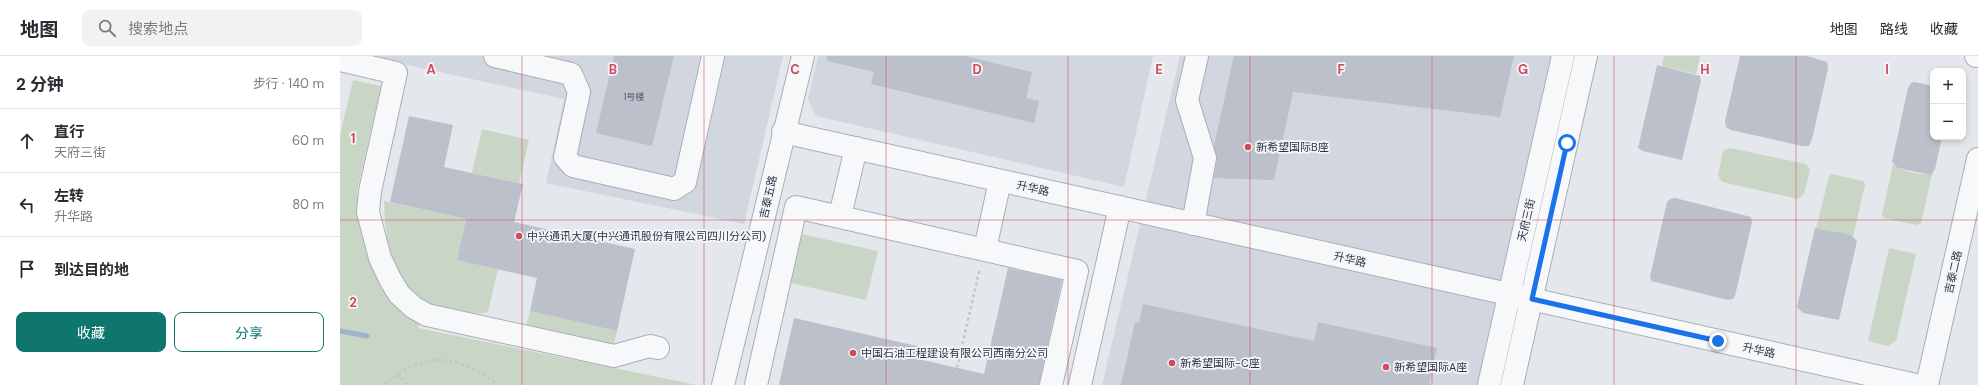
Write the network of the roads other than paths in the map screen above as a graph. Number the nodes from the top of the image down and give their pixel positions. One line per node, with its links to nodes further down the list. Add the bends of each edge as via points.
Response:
1 (495, 56): 2 (street, via 571,74 579,92 564,157 573,166 674,189 685,182)
2 (713, 56)
3 (803, 56): 8 (street, 吉泰五路)
4 (1197, 56): 14 (street, via 1187,100 1206,158)
5 (1563, 56): 16 (street, 天府三街)
6 (1586, 56): 17 (street, 天府三街)
7 (340, 60): 18 (street, via 396,73 370,190 368,212 380,258 399,294 413,307 427,315 614,356 650,346)
8 (783, 132): 9 (street, 升华路); 19 (street, 吉泰五路)
9 (856, 148): 11 (street, 升华路); 13 (street)
10 (1978, 159): 26 (street, 吉泰二路)
11 (1000, 181): 12 (street, 升华路); 15 (street)
12 (1120, 207): 14 (street, 升华路); 22 (street)
13 (840, 216): 15 (street); 20 (street, via 796,207)
14 (1193, 224): 16 (street, 升华路)
15 (985, 250): 21 (street, via 1077,271)
16 (1509, 294): 17 (street, 升华路); 23 (street, 天府三街)
17 (1532, 299): 24 (street, 天府三街); 25 (street, 升华路)
18 (658, 348)
19 (723, 385)
20 (756, 385)
21 (1051, 385)
22 (1080, 385)
23 (1489, 385)
24 (1512, 385)
25 (1916, 385)
26 (1927, 385)

